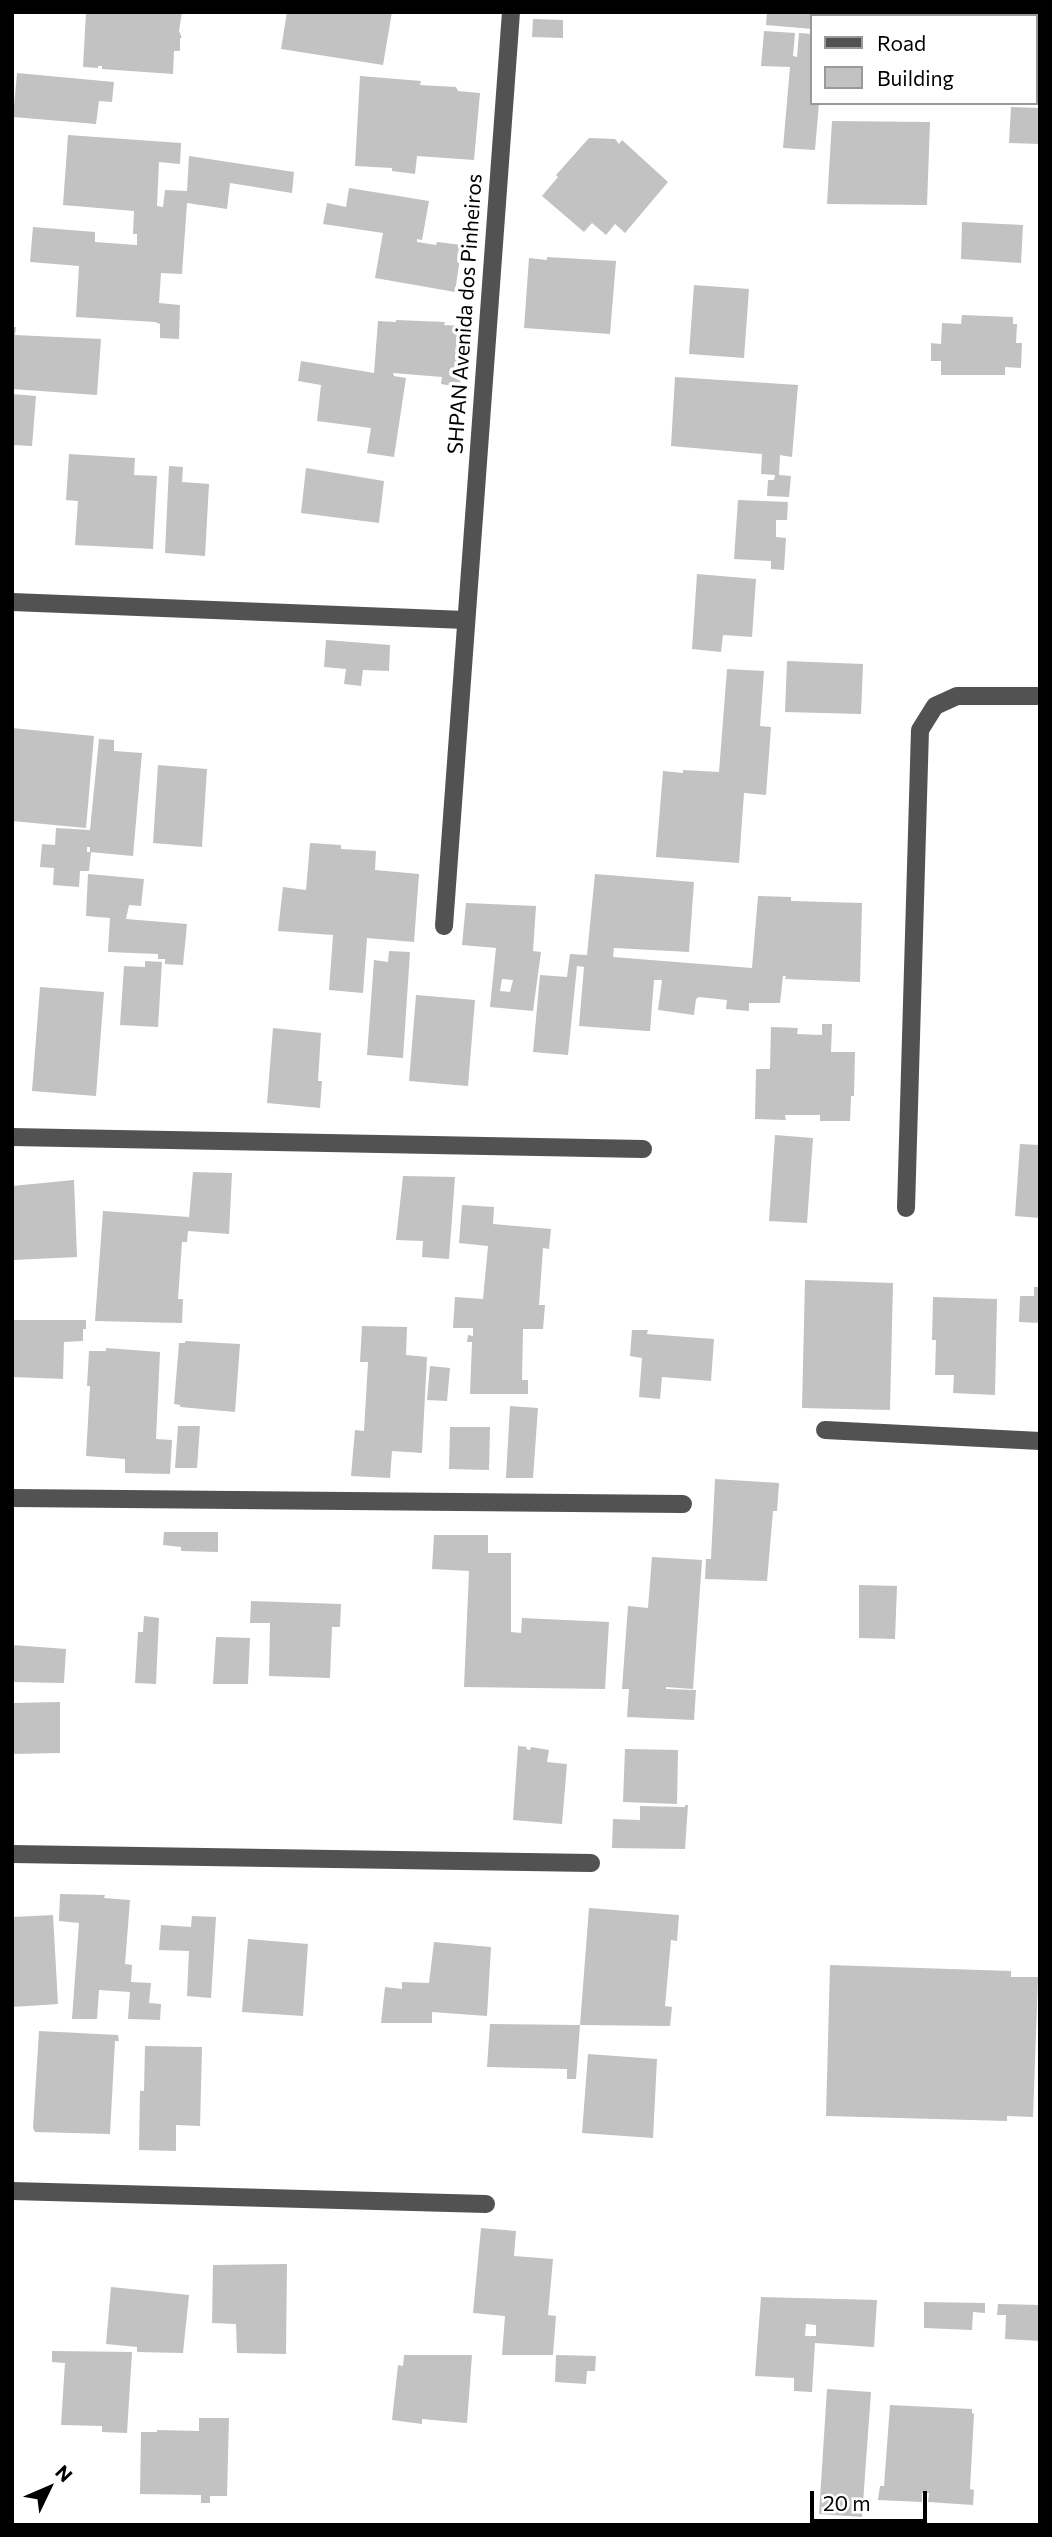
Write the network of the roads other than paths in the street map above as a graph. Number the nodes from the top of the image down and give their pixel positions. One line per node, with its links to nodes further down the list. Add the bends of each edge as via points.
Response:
1 (511, 12): 3 (street, SHPAN Avenida dos Pinheiros)
2 (12, 602): 3 (street)
3 (465, 620): 5 (street, SHPAN Avenida dos Pinheiros)
4 (1040, 696): 8 (street, via 957,696 935,706 920,730)
5 (444, 926)
6 (12, 1137): 7 (street)
7 (643, 1149)
8 (905, 1208)
9 (825, 1430): 10 (street)
10 (1040, 1441)
11 (12, 1497): 12 (street)
12 (683, 1504)
13 (12, 1854): 14 (street)
14 (591, 1863)
15 (12, 2191): 16 (street)
16 (486, 2204)

